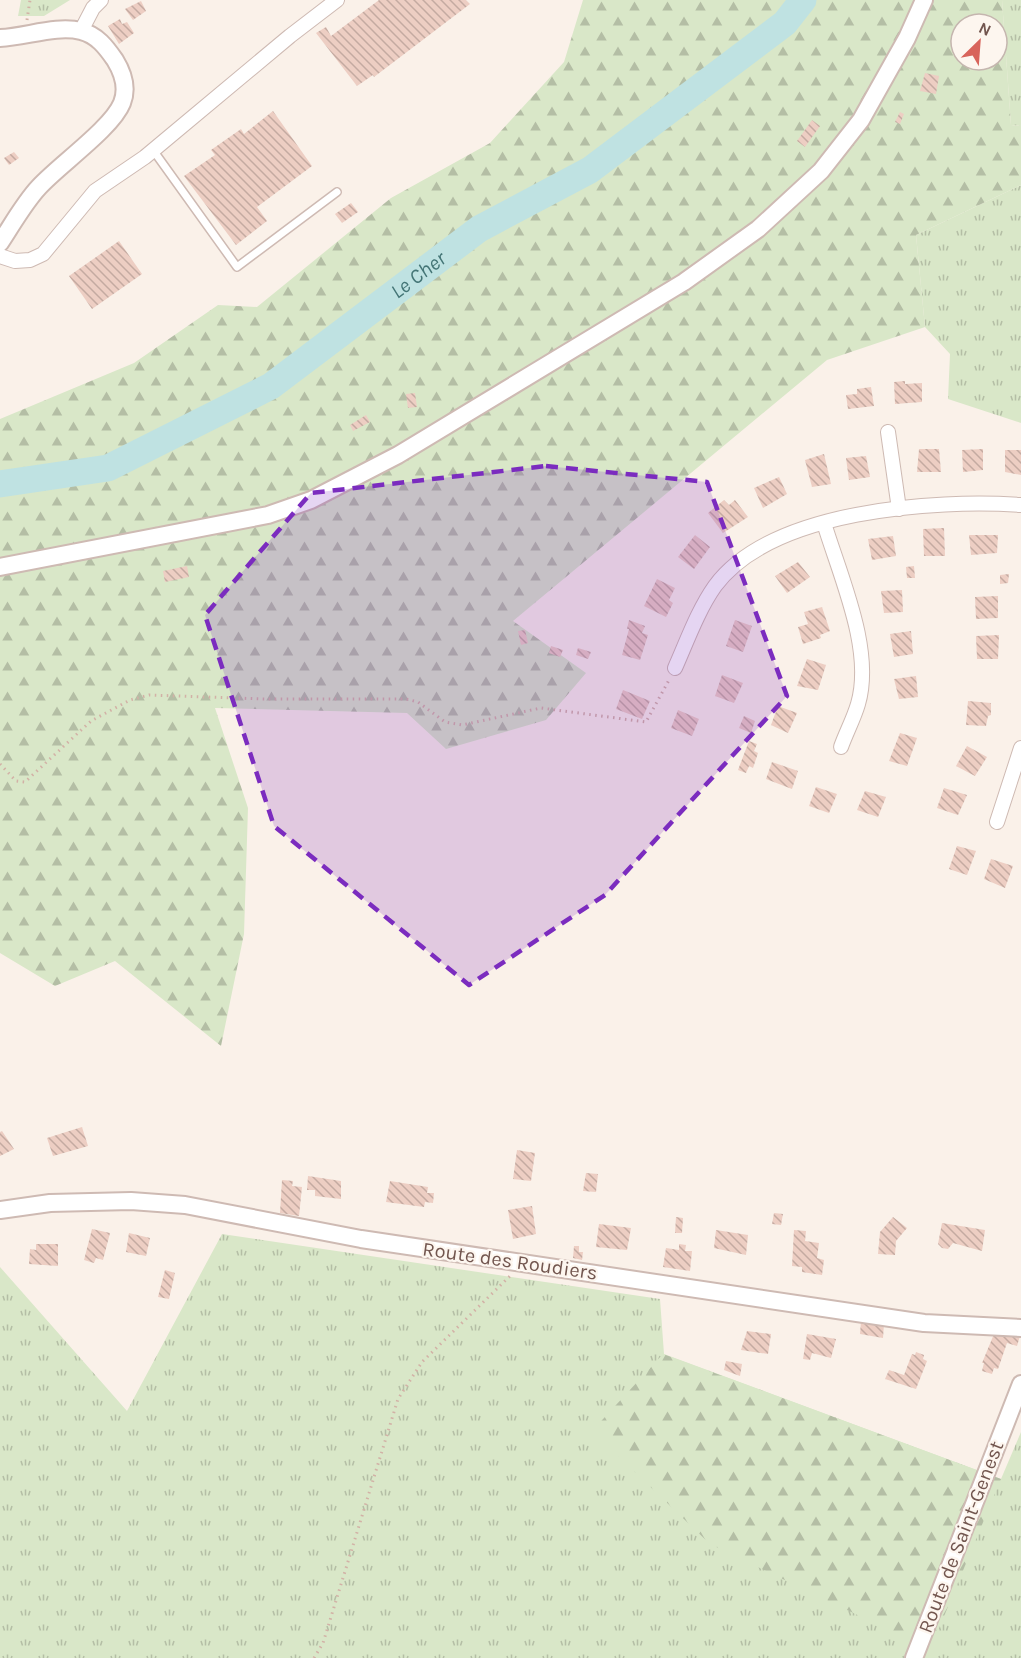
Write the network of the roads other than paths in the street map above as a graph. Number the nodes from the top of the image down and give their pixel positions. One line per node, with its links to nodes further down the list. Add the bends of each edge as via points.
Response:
1 (101, 0): 4 (street)
2 (337, 0): 6 (street)
3 (924, 0): 14 (street, via 861,120 821,171 758,229 684,282 398,455 311,500 268,515)
4 (81, 31): 5 (street, via 63,29); 8 (street, via 104,45 116,63 123,76 122,104 111,120 37,189)
5 (0, 38)
6 (153, 150): 7 (lane, via 237,267); 9 (street, via 95,191 43,254 15,261)
7 (337, 192)
8 (0, 243)
9 (0, 256)
10 (888, 432): 12 (street)
11 (1021, 505): 12 (street, via 983,502)
12 (899, 509): 13 (street, via 857,514)
13 (824, 524): 15 (street, via 783,537 749,554 731,569 700,613); 16 (street, via 860,644 858,702)
14 (0, 567)
15 (675, 668)
16 (841, 747)
17 (1021, 748): 18 (street)
18 (997, 822)
19 (0, 1210): 20 (street, Route des Roudiers, via 50,1203 185,1204 361,1239 924,1323)
20 (1021, 1328)
21 (1021, 1384): 22 (street, Route de Saint-Genest)
22 (914, 1658)

